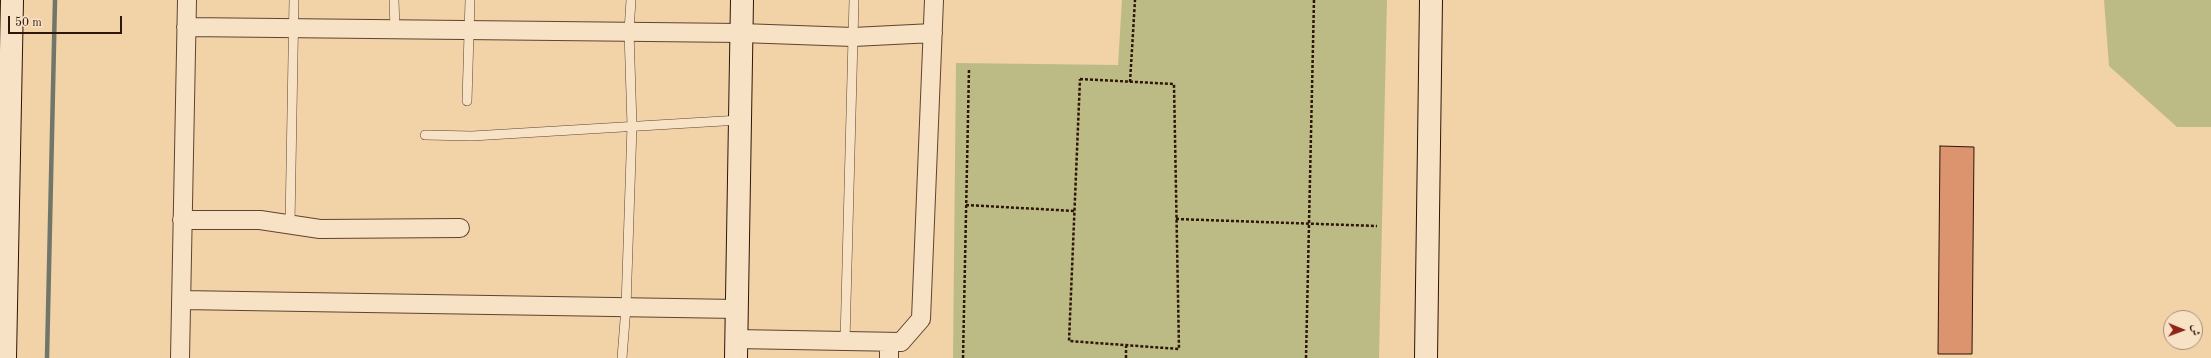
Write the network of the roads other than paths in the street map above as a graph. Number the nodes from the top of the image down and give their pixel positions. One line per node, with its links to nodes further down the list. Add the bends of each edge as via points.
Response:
1 (12, 0): 32 (street)
2 (187, 0): 11 (street)
3 (294, 0): 12 (lane)
4 (394, 0): 13 (lane)
5 (470, 0): 14 (lane)
6 (631, 0): 15 (lane)
7 (742, 0): 16 (street)
8 (854, 0): 18 (lane)
9 (934, 0): 17 (street)
10 (1431, 0): 35 (street)
11 (186, 27): 12 (street); 23 (street)
12 (292, 28): 13 (street); 24 (lane)
13 (396, 29): 14 (street)
14 (470, 30): 15 (street); 19 (lane)
15 (629, 31): 16 (street); 21 (lane)
16 (741, 33): 18 (street); 20 (street)
17 (933, 33): 18 (street); 31 (street, via 921,319 901,342)
18 (853, 37): 29 (lane)
19 (468, 101)
20 (740, 120): 21 (lane); 28 (street)
21 (632, 126): 22 (lane, via 472,136); 27 (lane)
22 (424, 135)
23 (182, 220): 24 (street, via 260,220); 26 (street)
24 (290, 224): 25 (street, via 320,229)
25 (460, 228)
26 (181, 300): 27 (street); 33 (street)
27 (626, 307): 28 (street); 34 (lane)
28 (737, 309): 30 (street)
29 (845, 341): 30 (street); 31 (street)
30 (736, 349)
31 (889, 350)
32 (5, 358)
33 (180, 358)
34 (622, 358)
35 (1426, 358)

